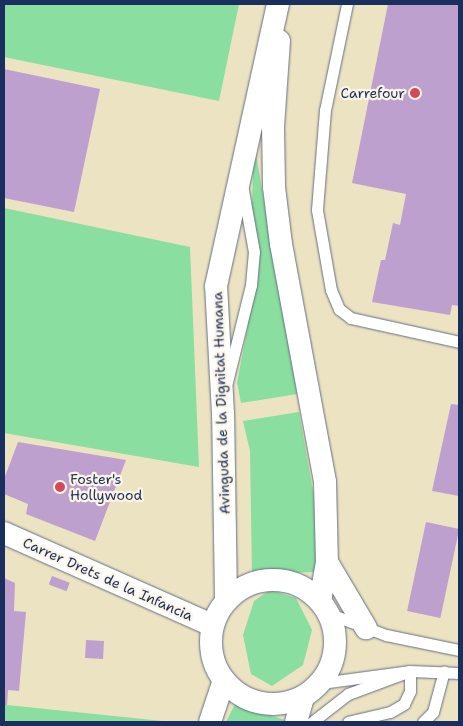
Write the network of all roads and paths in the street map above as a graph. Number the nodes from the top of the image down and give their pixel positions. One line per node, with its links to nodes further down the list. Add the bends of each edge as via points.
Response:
1 (278, 4): 4 (street, Avinguda de la Dignitat Humana)
2 (282, 4): 8 (street, via 273,127 274,187 281,244 325,482)
3 (347, 4): 5 (lane, via 326,110 317,210 331,290 339,309 351,318)
4 (239, 174): 6 (street, Avinguda de la Dignitat Humana, via 216,286); 6 (lane, via 254,252 251,285 230,376)
5 (459, 342)
6 (220, 396): 9 (street, Avinguda de la Dignitat Humana)
7 (4, 533): 11 (street, Carrer Drets de la Infancia)
8 (327, 562): 10 (street); 12 (street)
9 (226, 599): 10 (street, via 243,586 263,580 284,580 304,587); 11 (street)
10 (325, 607): 12 (lane); 18 (street, via 335,632 336,650)
11 (212, 625): 17 (street, via 212,654)
12 (366, 628): 13 (lane)
13 (459, 650)
14 (410, 671): 15 (lane); 18 (lane); 22 (lane, via 348,694); 23 (lane, via 410,691 404,704 390,712)
15 (444, 671): 16 (lane); 24 (lane, via 433,712)
16 (459, 673)
17 (224, 680): 19 (street, via 236,693 252,701 287,703); 20 (street)
18 (321, 683): 19 (street)
19 (303, 697): 21 (street)
20 (210, 722)
21 (296, 722)
22 (312, 722)
23 (348, 722)
24 (423, 722)

